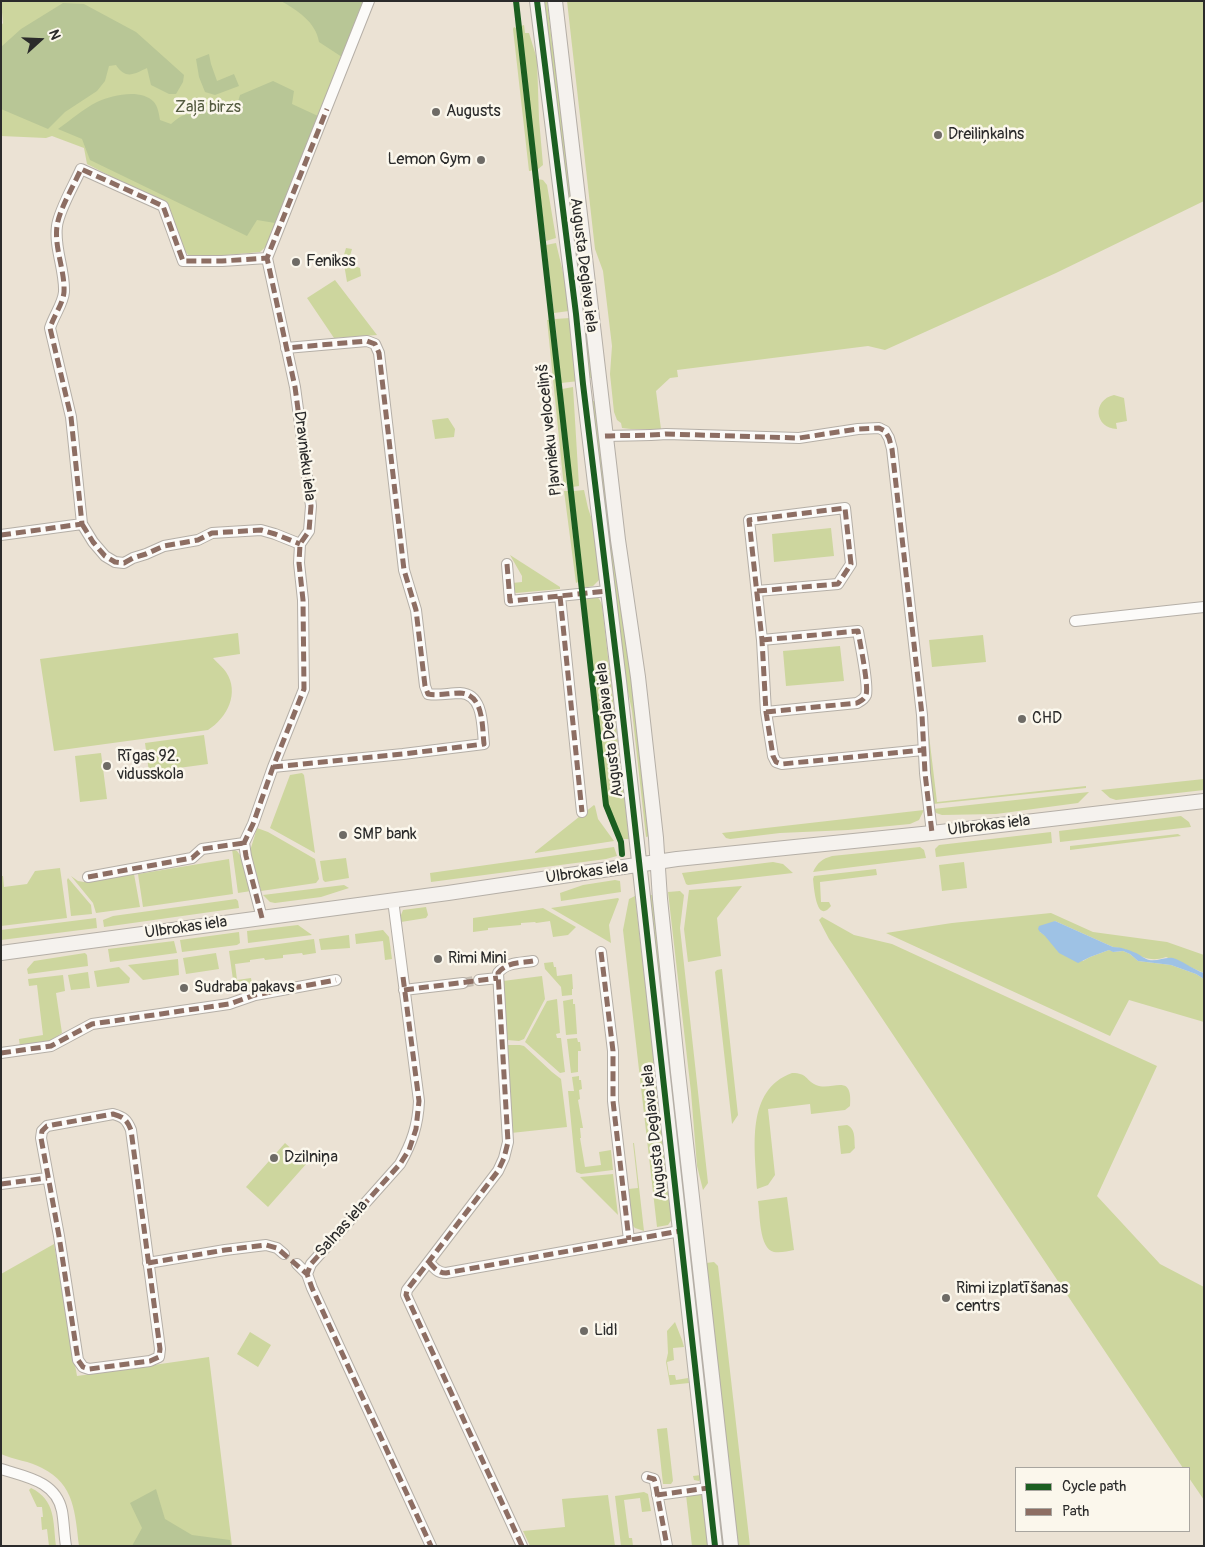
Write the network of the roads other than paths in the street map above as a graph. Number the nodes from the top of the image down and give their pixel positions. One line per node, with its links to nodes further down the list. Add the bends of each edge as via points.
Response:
1 (369, 1): 4 (street)
2 (536, 1): 11 (main road, Augusta Deglava iela)
3 (556, 1): 6 (main road, Augusta Deglava iela)
4 (267, 258): 5 (street, Dravnieku iela); 7 (street, via 183,260 163,206 81,169 57,226 64,290 50,328 71,417)
5 (286, 348): 9 (street, Dravnieku iela, via 295,388 311,506 309,531); 19 (street, via 367,341 375,344 379,354 404,570 416,610 425,686 428,694 461,693 472,697 481,712 484,744)
6 (605, 436): 18 (street, via 666,434 799,438 871,428 885,431 890,438 893,458 922,715); 24 (main road, Augusta Deglava iela, via 638,677)
7 (82, 524): 8 (street); 9 (street, via 104,556 124,563 164,546 221,532 261,530)
8 (1, 535)
9 (300, 544): 19 (street, Dravnieku iela, via 304,690)
10 (507, 564): 13 (street, via 510,601)
11 (608, 591): 13 (street); 25 (main road, Augusta Deglava iela)
12 (757, 591): 12 (street, via 838,584 852,564 845,508 749,520); 16 (street)
13 (560, 596): 21 (street)
14 (1204, 607): 15 (street)
15 (1075, 621)
16 (762, 640): 17 (street); 17 (street, via 858,631 866,684 863,700 856,703)
17 (766, 712): 18 (street, via 773,756 782,764)
18 (923, 750): 22 (street)
19 (273, 768): 23 (street, Dravnieku iela)
20 (1204, 801): 22 (main road, Ulbrokas iela)
21 (582, 812)
22 (932, 833): 24 (main road, Ulbrokas iela)
23 (244, 843): 26 (street, via 202,849 192,858); 28 (street)
24 (658, 862): 25 (main road, Ulbrokas iela); 56 (main road, Augusta Deglava iela)
25 (640, 865): 27 (main road, Ulbrokas iela); 40 (main road, Augusta Deglava iela)
26 (88, 877)
27 (393, 900): 28 (main road, Ulbrokas iela); 36 (street, Salnas iela)
28 (262, 918): 30 (main road, Ulbrokas iela)
29 (601, 952): 41 (street, via 613,1051 613,1101)
30 (1, 953)
31 (534, 962): 32 (street, via 505,966 498,972)
32 (498, 978): 34 (street); 43 (street, via 508,1142 506,1153 498,1171)
33 (336, 980): 37 (street, via 255,995 229,1004 92,1024 51,1046)
34 (479, 980)
35 (463, 983): 36 (street)
36 (404, 990): 46 (street, Salnas iela, via 419,1101 412,1141 400,1164 311,1264)
37 (1, 1054)
38 (47, 1178): 39 (street); 44 (street, via 41,1138 47,1126 113,1114 123,1116 132,1130); 44 (street, via 78,1360 83,1367 89,1369 160,1357)
39 (1, 1184)
40 (680, 1231): 41 (street); 49 (main road, Augusta Deglava iela)
41 (630, 1240): 43 (street, via 446,1273 439,1272)
42 (284, 1254): 44 (street, via 266,1245)
43 (429, 1262): 53 (street, via 406,1295)
44 (148, 1263)
45 (297, 1264): 46 (street)
46 (308, 1274): 52 (street, Salnas iela, via 324,1316)
47 (1, 1469): 51 (street, via 41,1482 56,1494 62,1509)
48 (647, 1477): 50 (street, via 654,1479)
49 (708, 1488): 50 (street); 55 (main road, Augusta Deglava iela)
50 (657, 1495): 54 (street)
51 (66, 1546)
52 (430, 1546)
53 (522, 1546)
54 (667, 1546)
55 (715, 1546)
56 (731, 1546)

